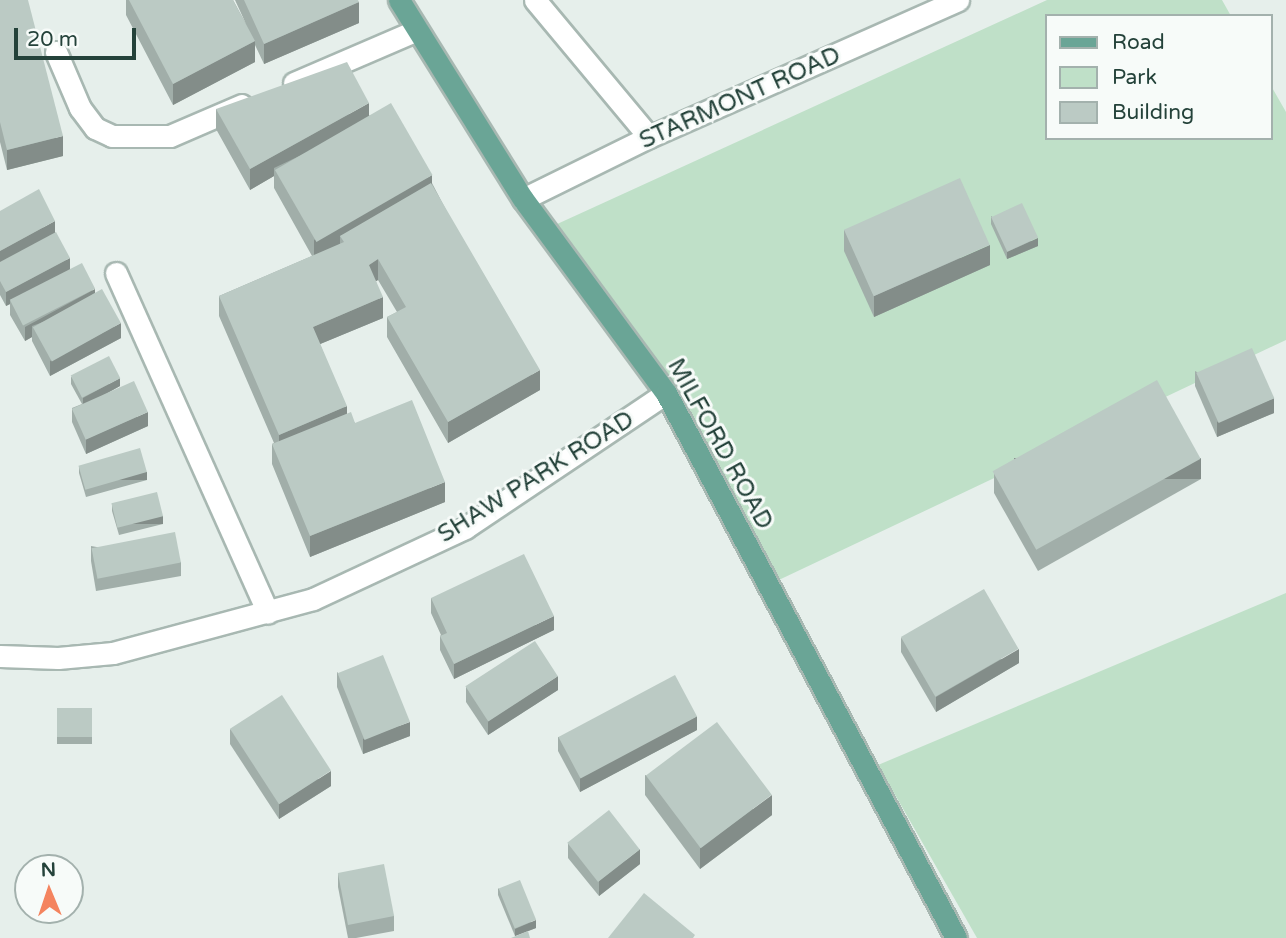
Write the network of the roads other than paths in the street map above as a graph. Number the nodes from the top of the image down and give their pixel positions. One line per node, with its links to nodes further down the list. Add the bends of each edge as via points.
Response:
1 (399, 0): 4 (main road, MILFORD ROAD)
2 (535, 0): 6 (street)
3 (958, 0): 6 (street, STARMONT ROAD)
4 (417, 30): 5 (street, via 170,136 112,136 95,128 80,108); 7 (main road, MILFORD ROAD)
5 (56, 52)
6 (649, 137): 7 (street, STARMONT ROAD)
7 (523, 199): 9 (main road, MILFORD ROAD)
8 (116, 273): 10 (street)
9 (666, 393): 10 (street, SHAW PARK ROAD, via 465,528 313,599); 12 (main road, MILFORD ROAD)
10 (268, 612): 11 (street, SHAW PARK ROAD, via 113,653 58,658)
11 (0, 656)
12 (956, 938)

